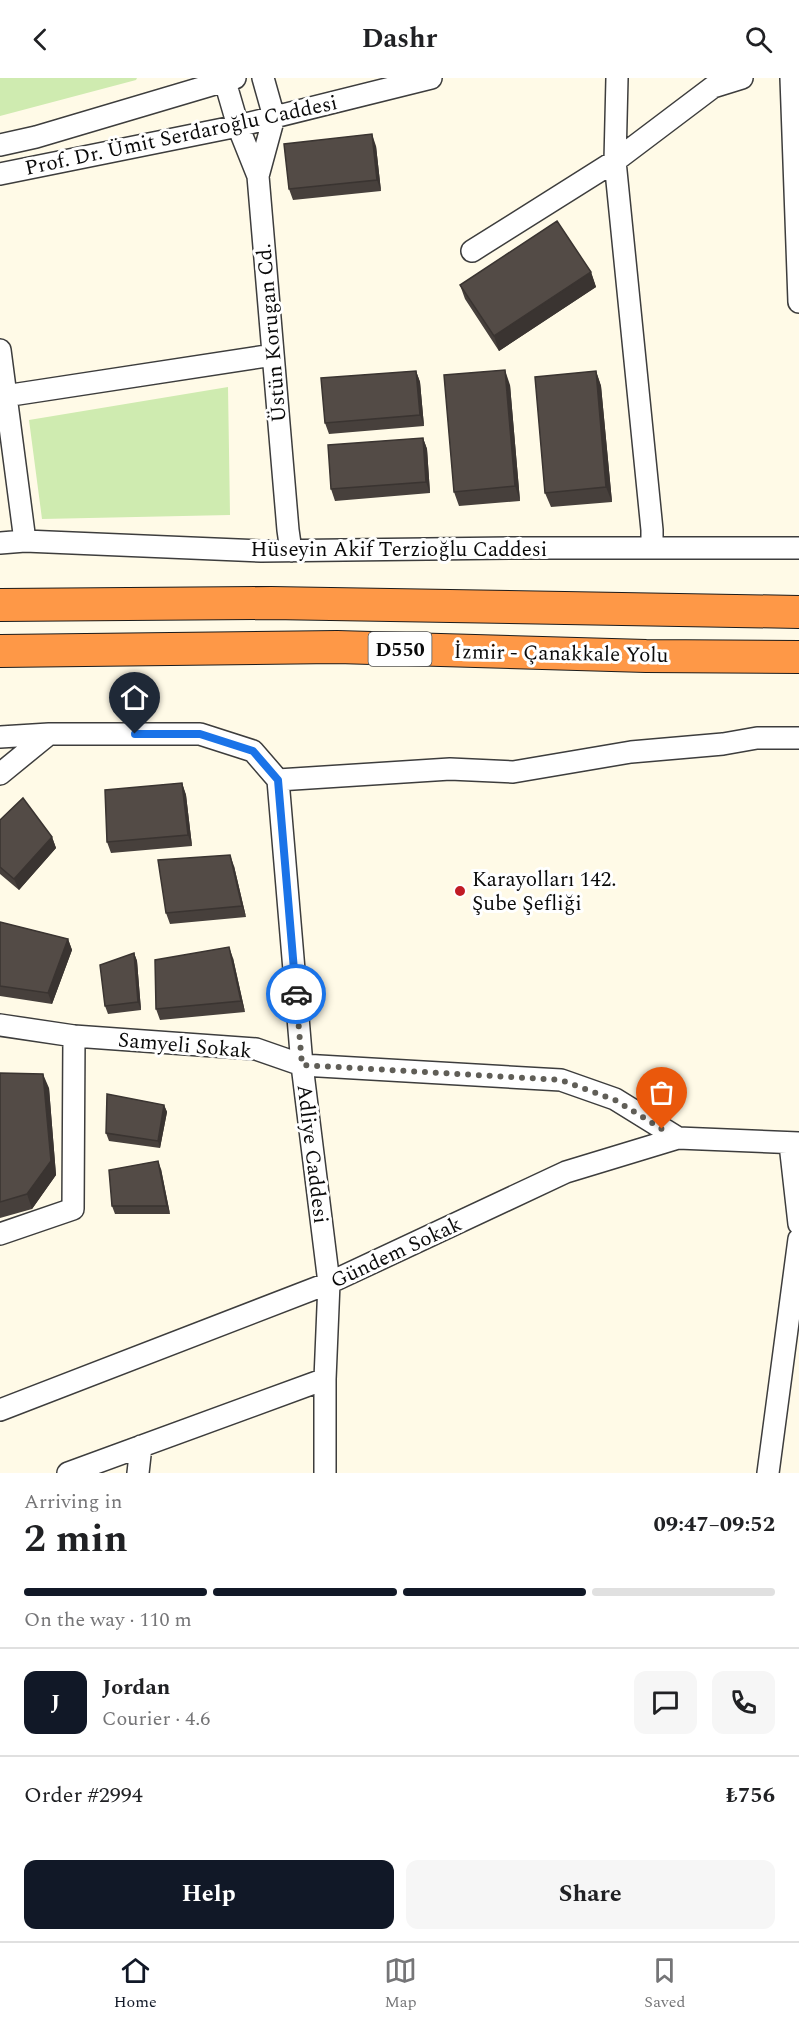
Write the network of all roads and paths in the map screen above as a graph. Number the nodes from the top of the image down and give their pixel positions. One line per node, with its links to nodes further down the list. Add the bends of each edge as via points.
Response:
1 (263, 78): 7 (street)
2 (431, 78): 7 (street, Prof. Dr. Ümit Serdaroğlu Caddesi)
3 (617, 78): 10 (street)
4 (742, 78): 10 (street, via 713,87)
5 (791, 78): 14 (street)
6 (228, 79): 8 (street); 9 (street, Prof. Dr. Ümit Serdaroğlu Caddesi)
7 (274, 117): 8 (street, Prof. Dr. Ümit Serdaroğlu Caddesi); 12 (street, Üstün Korugan Cd.)
8 (238, 126): 11 (street, Prof. Dr. Ümit Serdaroğlu Caddesi); 12 (street)
9 (0, 145)
10 (615, 161): 13 (street); 20 (street)
11 (0, 174)
12 (258, 176): 16 (street, Üstün Korugan Cd.)
13 (472, 251)
14 (799, 302)
15 (0, 350): 17 (street)
16 (273, 355): 17 (street); 22 (street, Üstün Korugan Cd.)
17 (5, 396): 18 (street)
18 (25, 541): 19 (street, Hüseyin Akif Terzioğlu Caddesi); 22 (street, Hüseyin Akif Terzioğlu Caddesi)
19 (0, 543)
20 (652, 548): 21 (street, Hüseyin Akif Terzioğlu Caddesi); 22 (street, Hüseyin Akif Terzioğlu Caddesi)
21 (799, 548)
22 (291, 551)
23 (0, 605): 24 (highway, D550, via 271,603)
24 (799, 612)
25 (0, 651): 26 (highway, İzmir - Çanakkale Yolu / D550, via 337,647)
26 (799, 657)
27 (49, 734): 28 (street); 30 (street); 31 (street, via 200,734 253,751)
28 (0, 737)
29 (799, 738): 31 (street, via 758,738 631,752 513,772 450,770)
30 (0, 774)
31 (278, 780): 34 (street, Adliye Caddesi)
32 (0, 1025): 33 (street, Samyeli Sokak)
33 (74, 1036): 34 (street, Samyeli Sokak, via 256,1049); 38 (street, via 73,1209)
34 (302, 1065): 35 (street, Samyeli Sokak, via 561,1080 615,1100); 40 (street, Adliye Caddesi)
35 (678, 1138): 36 (street, Gündem Sokak); 40 (street, Gündem Sokak, via 566,1172)
36 (795, 1143): 37 (street)
37 (799, 1224)
38 (0, 1234)
39 (799, 1239): 47 (street)
40 (329, 1283): 41 (street, Adliye Caddesi); 42 (street, Gündem Sokak)
41 (325, 1379): 43 (street); 46 (street, Adliye Caddesi)
42 (0, 1410)
43 (141, 1446): 44 (street); 45 (street)
44 (68, 1473)
45 (138, 1473)
46 (325, 1473)
47 (768, 1473)

